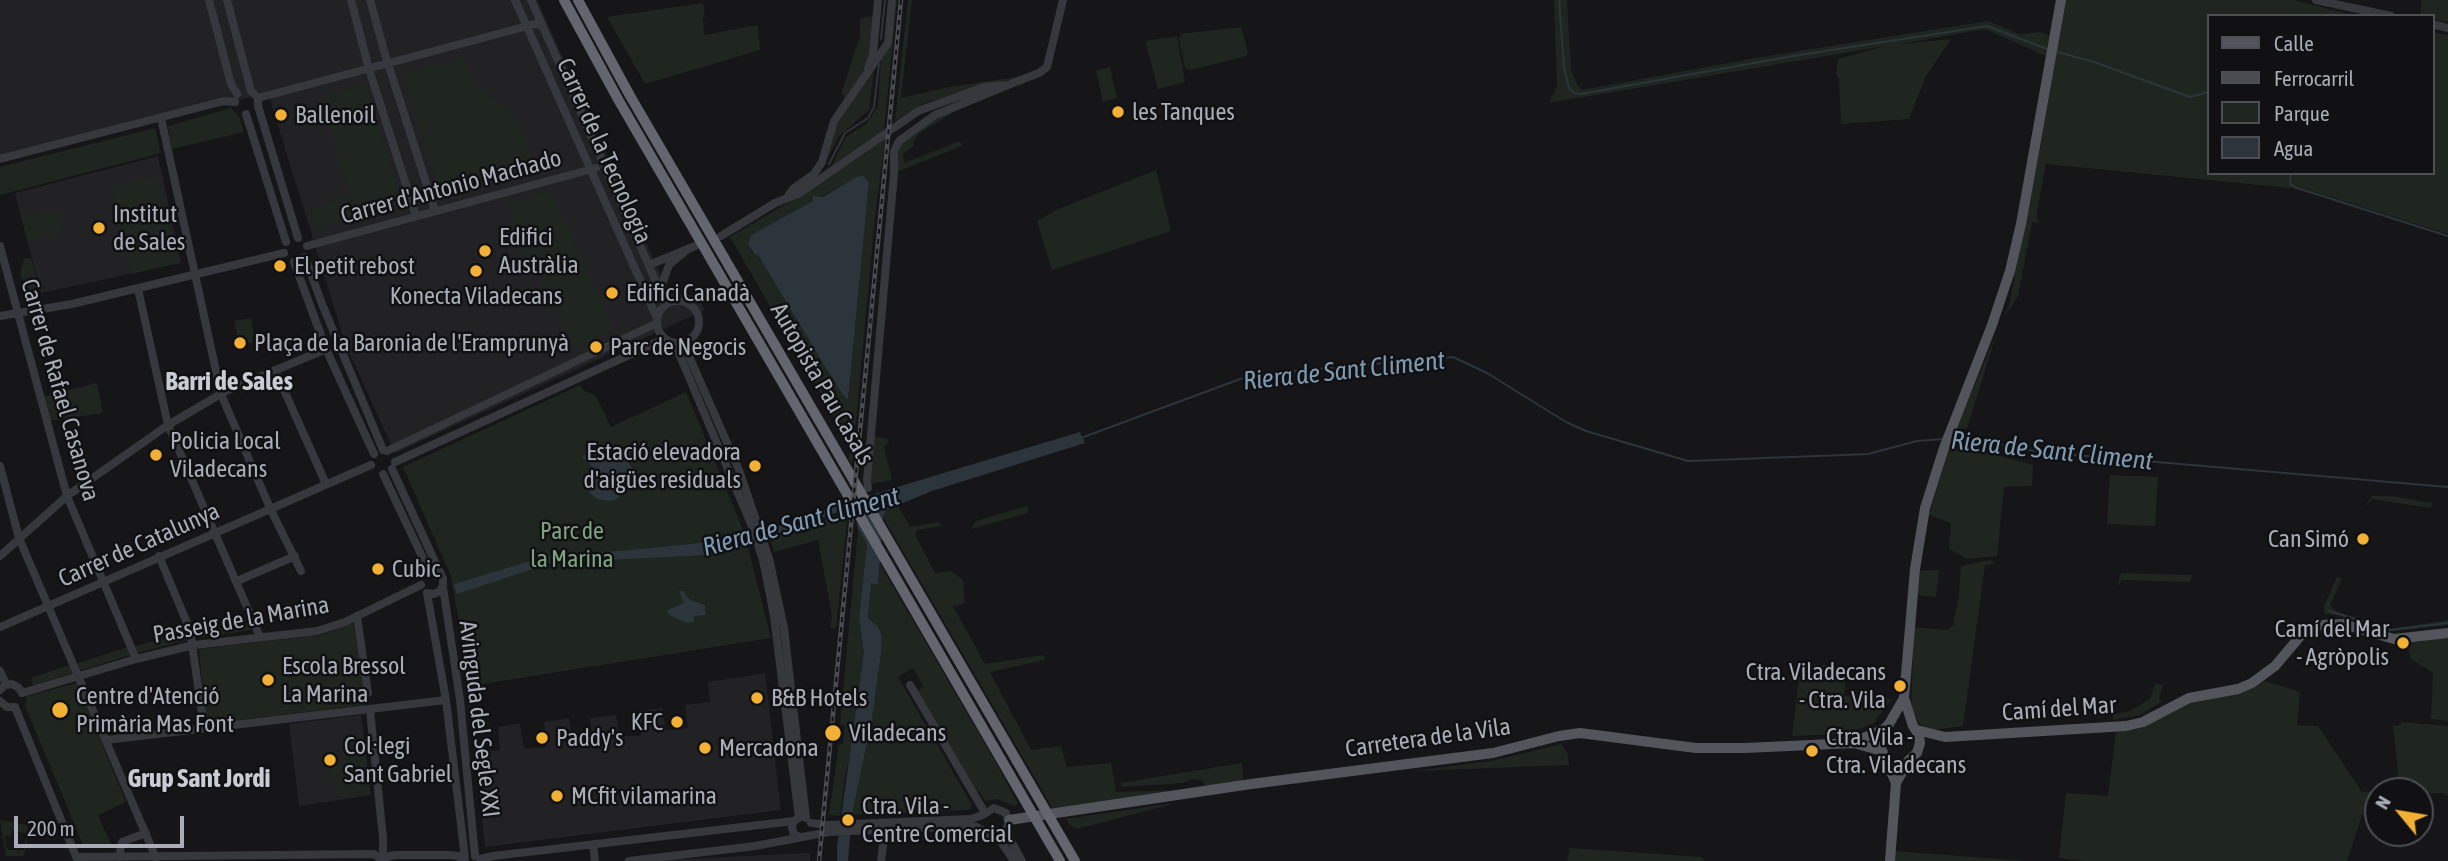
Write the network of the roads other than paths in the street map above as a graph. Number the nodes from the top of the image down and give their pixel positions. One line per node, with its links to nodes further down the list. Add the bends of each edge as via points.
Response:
1 (209, 0): 21 (street)
2 (227, 0): 22 (street)
3 (351, 0): 18 (street)
4 (370, 0): 17 (street)
5 (515, 0): 16 (street, Carrer de la Tecnologia)
6 (531, 0): 15 (street, Carrer de la Tecnologia)
7 (564, 0): 133 (highway, Autopista Pau Casals)
8 (578, 0): 134 (highway, Autopista Pau Casals)
9 (878, 0): 19 (street, via 873,54)
10 (892, 0): 19 (street, via 888,43)
11 (1063, 0): 20 (street, via 1047,67)
12 (2061, 0): 90 (main road, via 2010,271 1929,494 1918,547)
13 (2316, 0): 14 (street)
14 (2382, 14)
15 (542, 24): 16 (street); 27 (street, Carrer de la Tecnologia)
16 (527, 26): 17 (street); 26 (street, Carrer de la Tecnologia)
17 (388, 63): 18 (street); 29 (street)
18 (369, 69): 22 (street); 30 (street)
19 (864, 80): 28 (street, via 834,121 822,162)
20 (1008, 85): 28 (street, via 985,87 918,111 800,193); 61 (street, via 935,116 899,141 894,151)
21 (236, 98): 22 (street, via 244,90); 23 (street, via 237,109); 24 (street)
22 (256, 98): 23 (street, via 253,112); 32 (street)
23 (246, 114): 33 (street)
24 (161, 117): 25 (street); 40 (street)
25 (0, 159)
26 (591, 169): 27 (street, Carrer d'Antonio Machado); 29 (street, Carrer d'Antonio Machado); 46 (street, Carrer de la Tecnologia)
27 (606, 169): 39 (street, Carrer de la Tecnologia)
28 (788, 196): 31 (street)
29 (435, 211): 30 (street, Carrer d'Antonio Machado)
30 (416, 216): 35 (street, Carrer d'Antonio Machado)
31 (721, 236)
32 (298, 238): 33 (street); 35 (street)
33 (286, 242): 36 (street)
34 (0, 246): 44 (street, Carrer de Rafael Casanova)
35 (307, 246): 37 (street)
36 (284, 253): 38 (street); 40 (street)
37 (305, 257): 38 (street); 54 (street)
38 (294, 262): 50 (street)
39 (649, 265): 42 (street, Carrer de la Tecnologia); 42 (street, via 691,248 669,265)
40 (195, 276): 41 (street); 52 (street)
41 (138, 289): 44 (street); 53 (street)
42 (660, 290): 43 (street, Carrer de la Tecnologia)
43 (669, 303): 46 (street); 48 (street, via 685,303 697,313 697,331)
44 (18, 313): 45 (street); 62 (street, Carrer de Rafael Casanova)
45 (0, 316)
46 (657, 321): 47 (street); 54 (street)
47 (664, 339): 49 (street); 58 (street)
48 (686, 342): 49 (street); 64 (street, via 739,470)
49 (675, 344): 64 (street)
50 (326, 349): 51 (street); 55 (street)
51 (275, 370): 52 (street); 60 (street)
52 (221, 394): 53 (street); 63 (street)
53 (168, 425): 62 (street); 65 (street)
54 (385, 450): 55 (street); 58 (street, via 393,456)
55 (374, 454): 56 (street)
56 (371, 465): 59 (street); 60 (street, Carrer de Catalunya)
57 (0, 466): 66 (street)
58 (393, 466): 59 (street); 72 (street)
59 (383, 474): 71 (street)
60 (326, 484): 63 (street, Carrer de Catalunya)
61 (868, 488)
62 (66, 496): 66 (street); 73 (street, Carrer de Rafael Casanova)
63 (270, 508): 65 (street, Carrer de Catalunya); 69 (street)
64 (755, 523): 106 (street, via 766,559)
65 (216, 532): 68 (street, Carrer de Catalunya); 74 (street)
66 (19, 538): 67 (street); 77 (street)
67 (0, 556)
68 (159, 556): 73 (street, Carrer de Catalunya); 82 (street)
69 (295, 556): 70 (street); 74 (street)
70 (301, 571)
71 (429, 571): 72 (street); 76 (street, via 422,577)
72 (440, 573): 75 (street)
73 (103, 581): 77 (street, Carrer de Catalunya); 83 (street, Carrer de Rafael Casanova)
74 (237, 581): 81 (street)
75 (443, 587): 76 (street, via 436,593); 125 (street, Avinguda del Segle XXI)
76 (424, 589): 78 (street, Passeig de la Marina); 92 (street, Avinguda del Segle XXI)
77 (47, 606): 79 (street, Carrer de Catalunya); 85 (street)
78 (357, 616): 81 (street, Passeig de la Marina, via 317,631); 88 (street)
79 (0, 627)
80 (2448, 633): 98 (main road, Camí del Mar, via 2394,639 2343,624 2321,625 2303,634 2275,666 2252,683 2189,698 2134,725)
81 (261, 637): 82 (street, Passeig de la Marina)
82 (194, 645): 83 (street, Passeig de la Marina); 95 (street)
83 (136, 659): 85 (street, Passeig de la Marina)
84 (0, 671): 87 (street)
85 (78, 678): 89 (street, Passeig de la Marina); 99 (street)
86 (910, 685): 105 (street)
87 (2, 687): 89 (street, via 16,685)
88 (368, 692)
89 (22, 693): 93 (street)
90 (1904, 698): 96 (main road); 97 (main road)
91 (0, 701): 93 (street)
92 (446, 701): 94 (street); 124 (street, Avinguda del Segle XXI)
93 (15, 707): 122 (street)
94 (370, 710): 99 (street); 126 (street)
95 (202, 714)
96 (1887, 727): 97 (main road, via 1901,721); 100 (main road); 102 (main road, via 1880,742)
97 (1915, 728): 98 (main road, Camí del Mar); 101 (main road)
98 (1945, 737): 101 (main road, Camí del Mar)
99 (106, 740): 111 (street)
100 (1854, 743): 102 (main road); 107 (main road, Carretera de la Vila, via 1703,748 1580,733 1493,753 1065,811)
101 (1918, 751): 103 (main road)
102 (1884, 753): 103 (main road, via 1896,762); 104 (main road)
103 (1909, 760): 104 (main road)
104 (1896, 783): 135 (main road)
105 (984, 814): 107 (street, via 1001,809); 108 (street); 109 (street)
106 (805, 821): 108 (street); 112 (street); 114 (street); 115 (street, via 792,830)
107 (1012, 823): 113 (street); 132 (street, via 1010,839)
108 (860, 827): 110 (street); 112 (street)
109 (983, 829): 110 (street); 113 (street)
110 (884, 830): 130 (street)
111 (146, 833): 118 (street, via 122,842); 119 (street)
112 (812, 835): 115 (street)
113 (997, 836): 131 (street)
114 (660, 837): 116 (street); 117 (street)
115 (799, 837): 117 (street)
116 (593, 844): 125 (street); 128 (street)
117 (662, 856): 127 (street)
118 (119, 857): 119 (street); 123 (street)
119 (156, 858): 120 (street)
120 (351, 858): 121 (street)
121 (365, 858): 126 (street, via 376,855)
122 (77, 859): 123 (street)
123 (107, 859)
124 (463, 859): 125 (street); 126 (street, via 418,855)
125 (479, 859)
126 (384, 860)
127 (646, 860): 129 (street)
128 (595, 861)
129 (629, 861)
130 (881, 861)
131 (1014, 861)
132 (1022, 861)
133 (1060, 861)
134 (1075, 861)
135 (1889, 861)

